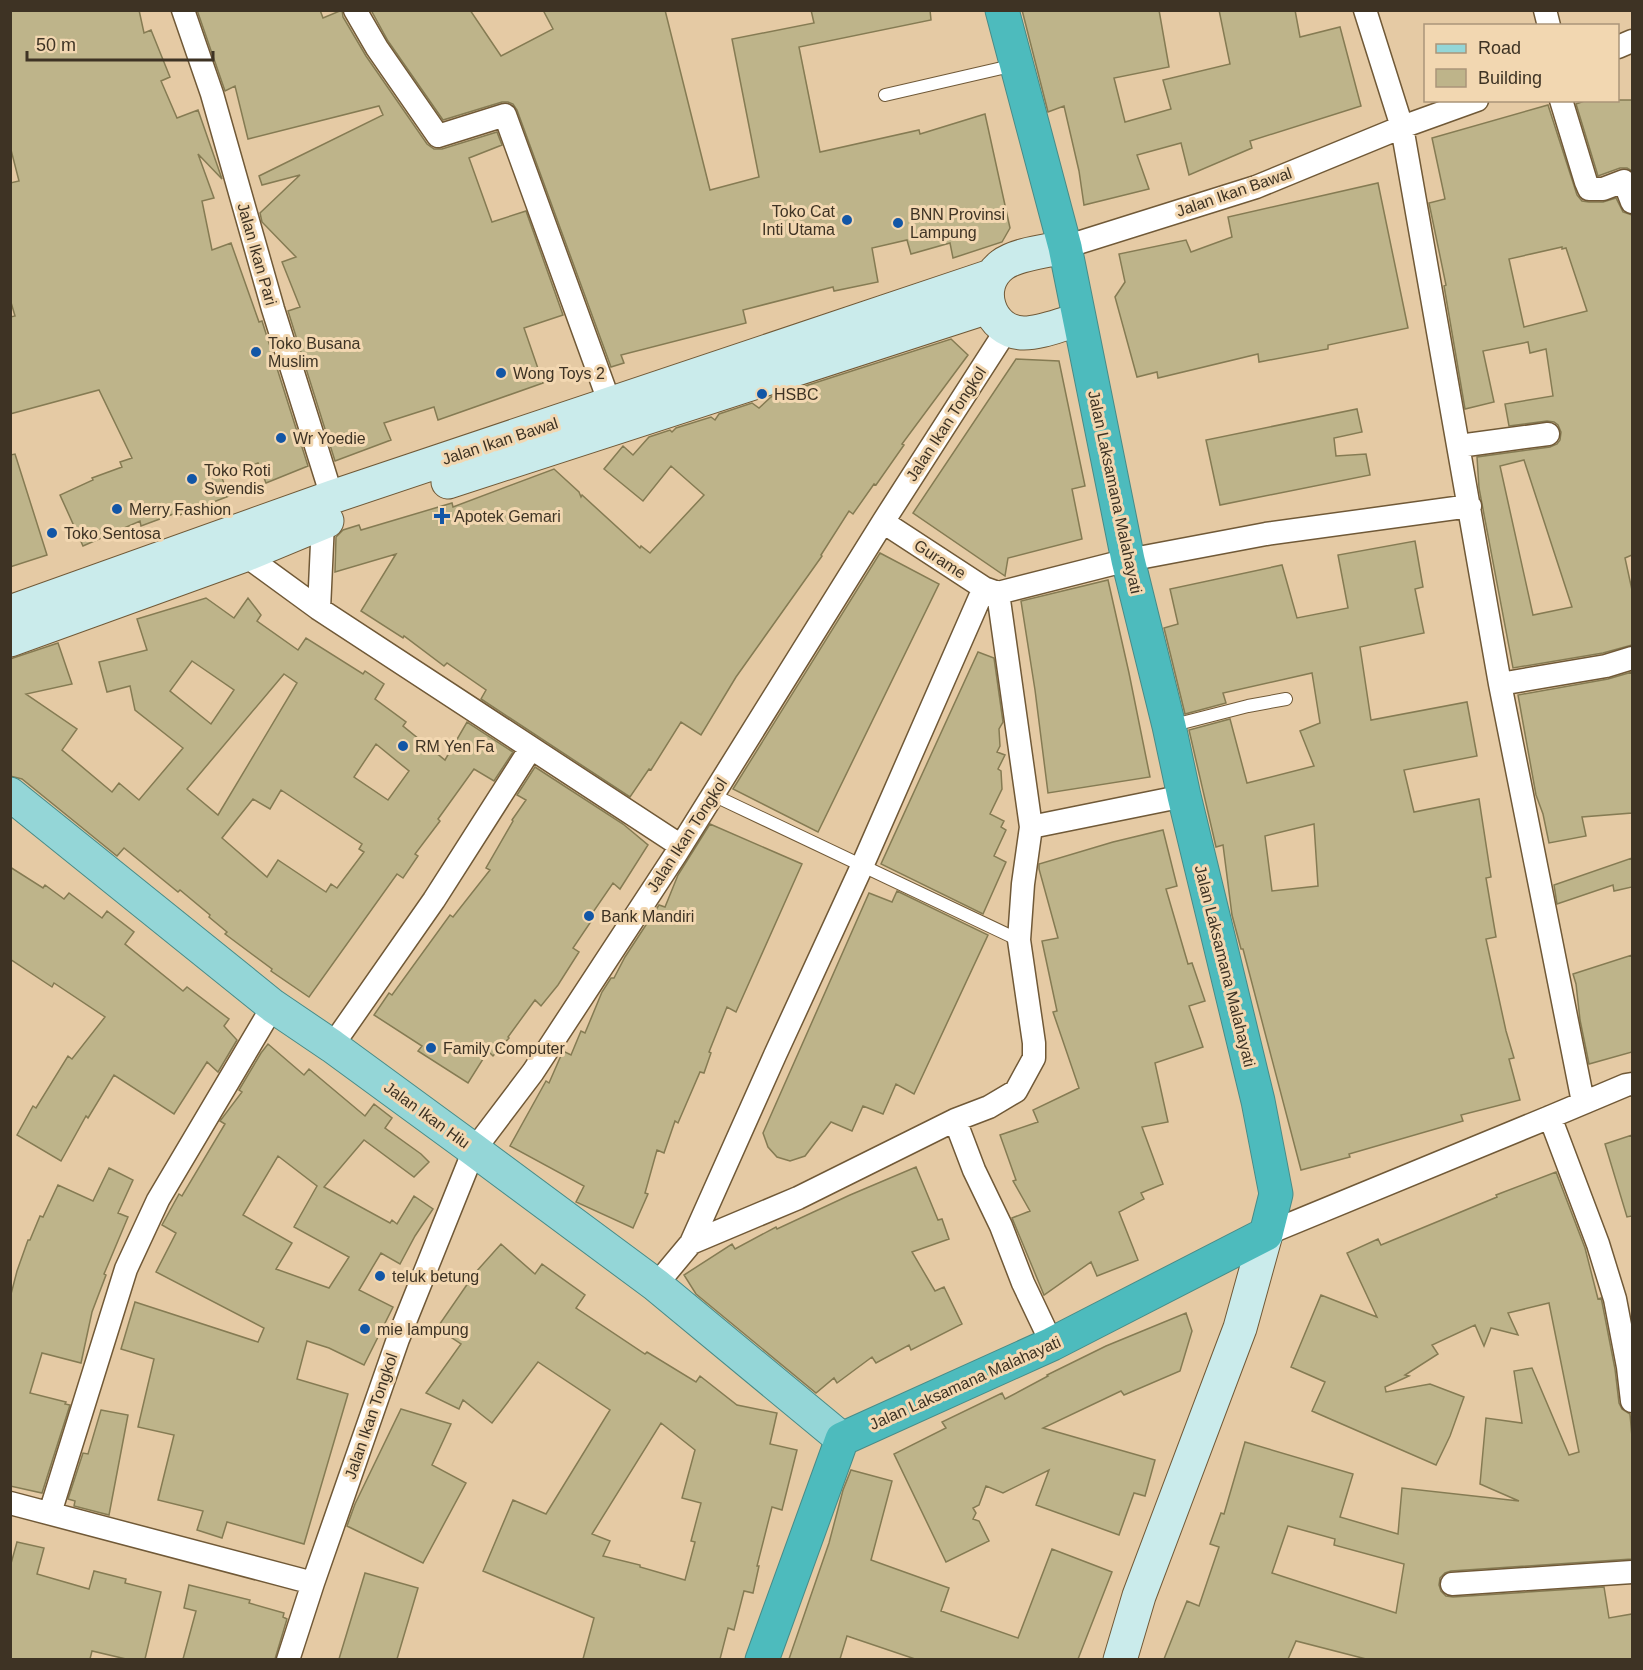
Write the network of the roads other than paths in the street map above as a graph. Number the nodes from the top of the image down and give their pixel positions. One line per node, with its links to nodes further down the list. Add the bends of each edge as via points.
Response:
1 (183, 10): 18 (street, Jalan Ikan Pari, via 212,94)
2 (355, 10): 14 (street, via 438,136 505,115)
3 (1002, 10): 5 (highway, Jalan Laksamana Malahayati)
4 (1365, 10): 9 (street)
5 (1017, 65): 6 (lane); 11 (highway, Jalan Laksamana Malahayati)
6 (885, 95)
7 (1471, 102): 9 (street, Jalan Ikan Bawal)
8 (1562, 102): 10 (street, via 1589,189 1624,182)
9 (1402, 127): 11 (street, Jalan Ikan Bawal, via 1256,187); 16 (street)
10 (1632, 202)
11 (1065, 247): 12 (street, Jalan Ikan Bawal, via 1002,265); 13 (highway, Jalan Laksamana Malahayati)
12 (995, 304): 13 (street, Jalan Ikan Bawal, via 1022,333); 14 (street, Jalan Ikan Bawal); 18 (street, Jalan Ikan Bawal); 19 (street, Jalan Ikan Tongkol)
13 (1078, 320): 21 (highway, Jalan Laksamana Malahayati)
14 (610, 404): 18 (street, Jalan Ikan Bawal)
15 (1548, 434): 16 (street)
16 (1459, 446): 17 (street)
17 (1470, 506): 21 (street, via 1266,534); 27 (street)
18 (328, 509): 20 (street, Jalan Ikan Bawal); 23 (street); 24 (street, Jalan Ikan Bawal)
19 (883, 522): 22 (street, Gurame); 32 (street, Jalan Ikan Tongkol)
20 (245, 555): 23 (street); 25 (street, Jalan Ikan Bawal)
21 (1128, 560): 22 (street); 29 (highway, Jalan Laksamana Malahayati)
22 (991, 591): 34 (street); 36 (street)
23 (319, 609): 30 (street)
24 (10, 612)
25 (10, 640)
26 (1632, 658): 27 (street)
27 (1500, 684): 41 (street)
28 (1286, 699): 29 (lane)
29 (1169, 726): 33 (highway, Jalan Laksamana Malahayati)
30 (531, 748): 35 (street); 39 (street, via 434,900)
31 (10, 794): 38 (main road, Jalan Ikan Hiu)
32 (713, 795): 35 (street, Jalan Ikan Tongkol); 36 (lane)
33 (1184, 796): 34 (street); 45 (highway, Jalan Laksamana Malahayati, via 1258,1101 1276,1194)
34 (1031, 827): 37 (street)
35 (681, 846): 44 (street, Jalan Ikan Tongkol, via 533,1072)
36 (862, 864): 37 (lane); 46 (street)
37 (1019, 940): 43 (street, via 1034,1058 1016,1091)
38 (273, 1006): 39 (main road, Jalan Ikan Hiu); 52 (street, via 158,1200 126,1269)
39 (332, 1046): 44 (main road, Jalan Ikan Hiu)
40 (1632, 1084): 41 (street)
41 (1583, 1102): 42 (street)
42 (1550, 1118): 45 (street); 49 (street, via 1615,1299)
43 (955, 1120): 46 (street, via 798,1198); 48 (street)
44 (474, 1149): 47 (main road, Jalan Ikan Hiu); 54 (street, Jalan Ikan Tongkol, via 398,1339)
45 (1266, 1234): 48 (highway, Jalan Laksamana Malahayati); 58 (street, via 1240,1329 1139,1596)
46 (692, 1244): 47 (street)
47 (656, 1285): 50 (main road, Jalan Ikan Hiu)
48 (1052, 1344): 50 (highway, Jalan Laksamana Malahayati)
49 (1632, 1401)
50 (842, 1439): 57 (highway)
51 (10, 1503): 52 (street)
52 (50, 1513): 54 (street)
53 (1632, 1572): 55 (street)
54 (313, 1583): 56 (street, Jalan Ikan Tongkol)
55 (1452, 1584)
56 (288, 1659)
57 (762, 1659)
58 (1120, 1659)

